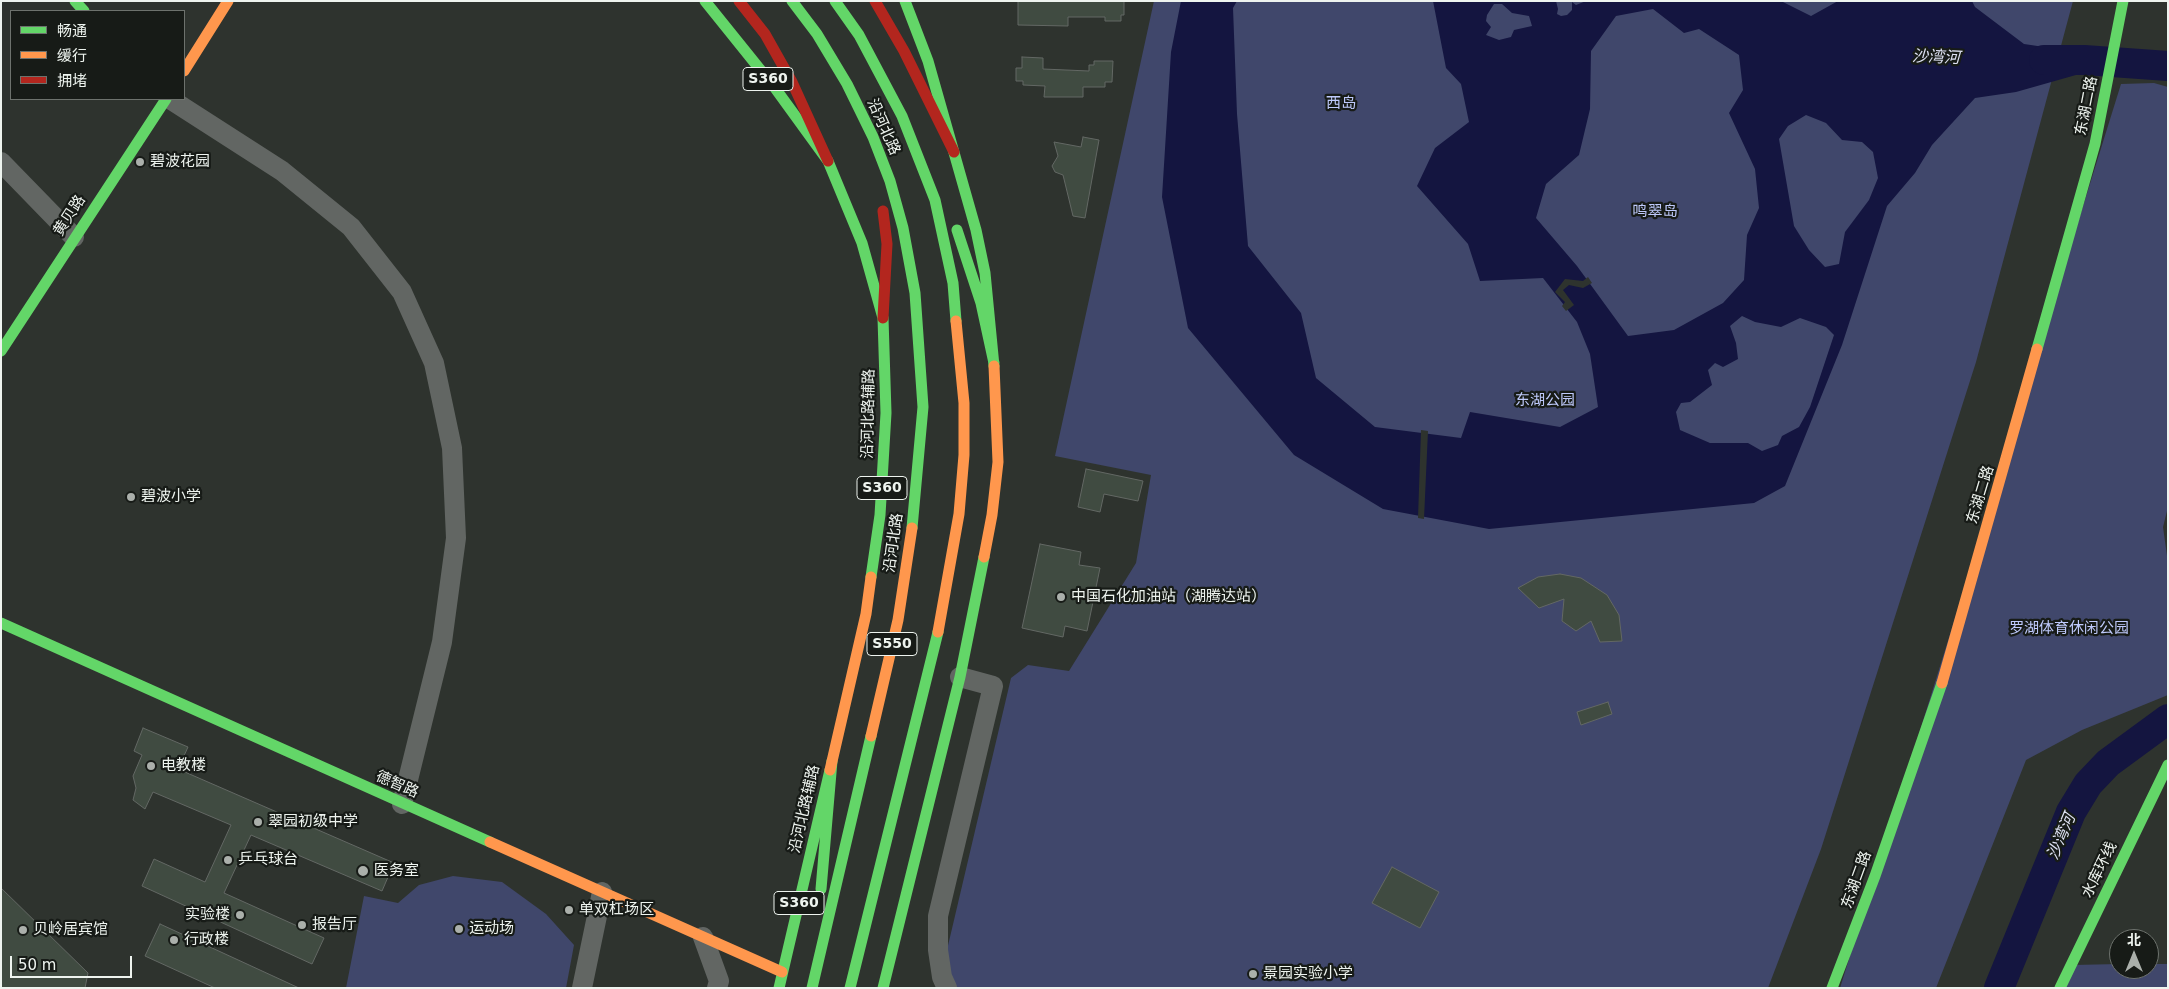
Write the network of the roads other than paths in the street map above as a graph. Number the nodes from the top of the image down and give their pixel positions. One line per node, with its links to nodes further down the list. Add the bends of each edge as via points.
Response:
1 (228, 1): 9 (main road)
2 (705, 1): 15 (main road, 沿河北路辅路 / S360)
3 (739, 1): 15 (main road, via 765,34 788,74)
4 (792, 1): 13 (main road, 沿河北路, via 817,34 847,84)
5 (835, 1): 12 (main road, 沿河北路, via 859,35)
6 (875, 1): 14 (main road, via 904,51)
7 (905, 1): 14 (main road, via 928,61)
8 (2123, 1): 36 (main road, 东湖二路, via 2102,110 2019,417 1940,691)
9 (185, 68)
10 (165, 100): 17 (main road, 黄贝路)
11 (172, 100): 25 (street, via 282,171 351,228 402,292 434,363 452,448 456,538 442,642)
12 (902, 116): 20 (main road, via 933,171 953,218 981,303); 34 (main road, 沿河北路, via 935,200 953,283 964,394 964,454 959,514 940,623)
13 (873, 137): 18 (main road, via 887,244); 29 (main road, 沿河北路 / S550, via 898,209 915,293 923,407 913,522 898,620)
14 (954, 152): 20 (main road, via 985,273)
15 (828, 161): 18 (main road, 沿河北路辅路 / S360, via 862,243)
16 (1, 162): 17 (street)
17 (74, 237): 19 (main road, 黄贝路)
18 (883, 318): 23 (main road, 沿河北路辅路 / S360, via 886,413 880,515 866,614)
19 (2, 349)
20 (994, 363): 22 (main road, via 996,486)
21 (1, 623): 25 (main road, 德智路)
22 (960, 677): 30 (main road); 35 (street, via 993,686 938,916 938,950)
23 (832, 761): 28 (main road, 沿河北路辅路 / S360); 29 (main road)
24 (2168, 765): 37 (main road, 水库环线)
25 (402, 804): 26 (main road, 德智路)
26 (602, 892): 27 (main road, 德智路); 31 (street)
27 (703, 937): 28 (main road, 德智路); 32 (street, via 719,981)
28 (782, 972): 33 (main road, 沿河北路辅路 / S360)
29 (812, 986)
30 (885, 986)
31 (582, 988)
32 (717, 988)
33 (779, 988)
34 (850, 988)
35 (947, 988)
36 (1832, 988)
37 (2060, 988)

